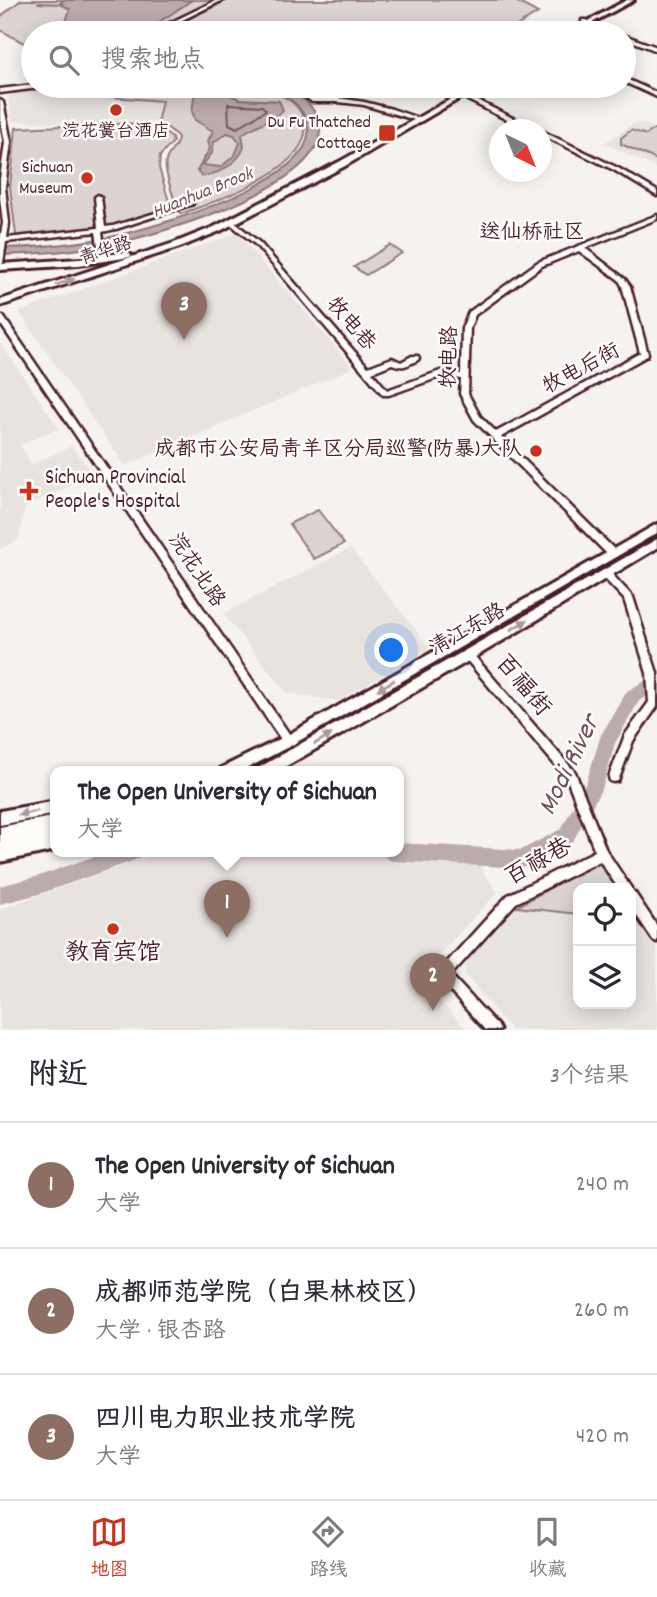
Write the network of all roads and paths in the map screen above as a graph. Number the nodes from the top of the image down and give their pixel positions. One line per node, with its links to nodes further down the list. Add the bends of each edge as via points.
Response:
1 (221, 0): 4 (street)
2 (623, 0): 5 (main road)
3 (631, 0): 6 (main road)
4 (177, 21)
5 (588, 21)
6 (588, 21)
7 (636, 41): 8 (street)
8 (657, 49)
9 (636, 85): 12 (street)
10 (21, 88): 11 (street)
11 (0, 91)
12 (657, 95)
13 (309, 98): 18 (street, via 393,110)
14 (450, 98): 18 (main road, 青华路)
15 (457, 98): 25 (main road, 青华路)
16 (468, 98): 19 (street)
17 (0, 102): 27 (street, via 8,142)
18 (415, 118): 29 (main road, 青华路, via 193,234)
19 (511, 119)
20 (552, 139): 21 (street)
21 (657, 194)
22 (98, 197): 26 (street)
23 (190, 204): 26 (street)
24 (657, 218): 28 (street, 牧电路)
25 (231, 222): 32 (main road, 青华路); 36 (street, 牧电巷, via 258,244)
26 (100, 233): 27 (street); 29 (street)
27 (2, 243): 31 (street)
28 (581, 249): 37 (street, 牧电路, via 540,264 472,314 466,328); 38 (street, 牧电后街, via 622,279 645,354)
29 (103, 259): 30 (main road, 青华路)
30 (79, 262): 31 (main road, 青华路); 32 (main road, via 88,267)
31 (0, 263)
32 (88, 274): 33 (main road, 青华路, one-way to 32)
33 (0, 303)
34 (0, 318): 46 (street, 浣花北路)
35 (415, 358): 36 (street)
36 (367, 371): 37 (street, 牧电巷, via 386,393 443,373)
37 (464, 377): 38 (street, 牧电路, via 464,394 477,418)
38 (495, 436): 41 (street, 牧电路)
39 (657, 528): 41 (main road, 清江东路)
40 (657, 543): 42 (main road, 清江东路)
41 (613, 554): 46 (main road, 清江东路, one-way to 46)
42 (606, 574): 43 (main road, 清江东路, one-way to 42); 44 (street, via 628,597)
43 (468, 655): 48 (main road, 清江东路, one-way to 43); 57 (street, 百福街, via 571,776)
44 (653, 665): 45 (street)
45 (655, 699): 49 (street, via 629,738)
46 (288, 741): 47 (main road, 清江东路)
47 (238, 766)
48 (274, 766)
49 (614, 777)
50 (50, 808): 51 (main road, one-way to 51)
51 (0, 818)
52 (50, 824): 53 (main road)
53 (0, 834)
54 (50, 834): 55 (main road)
55 (0, 843)
56 (50, 844): 58 (main road)
57 (601, 854): 59 (street, 百福街); 62 (street, 百禄巷, via 512,900 443,975)
58 (0, 855)
59 (621, 883)
60 (636, 904): 61 (street)
61 (657, 936)
62 (494, 1030)

